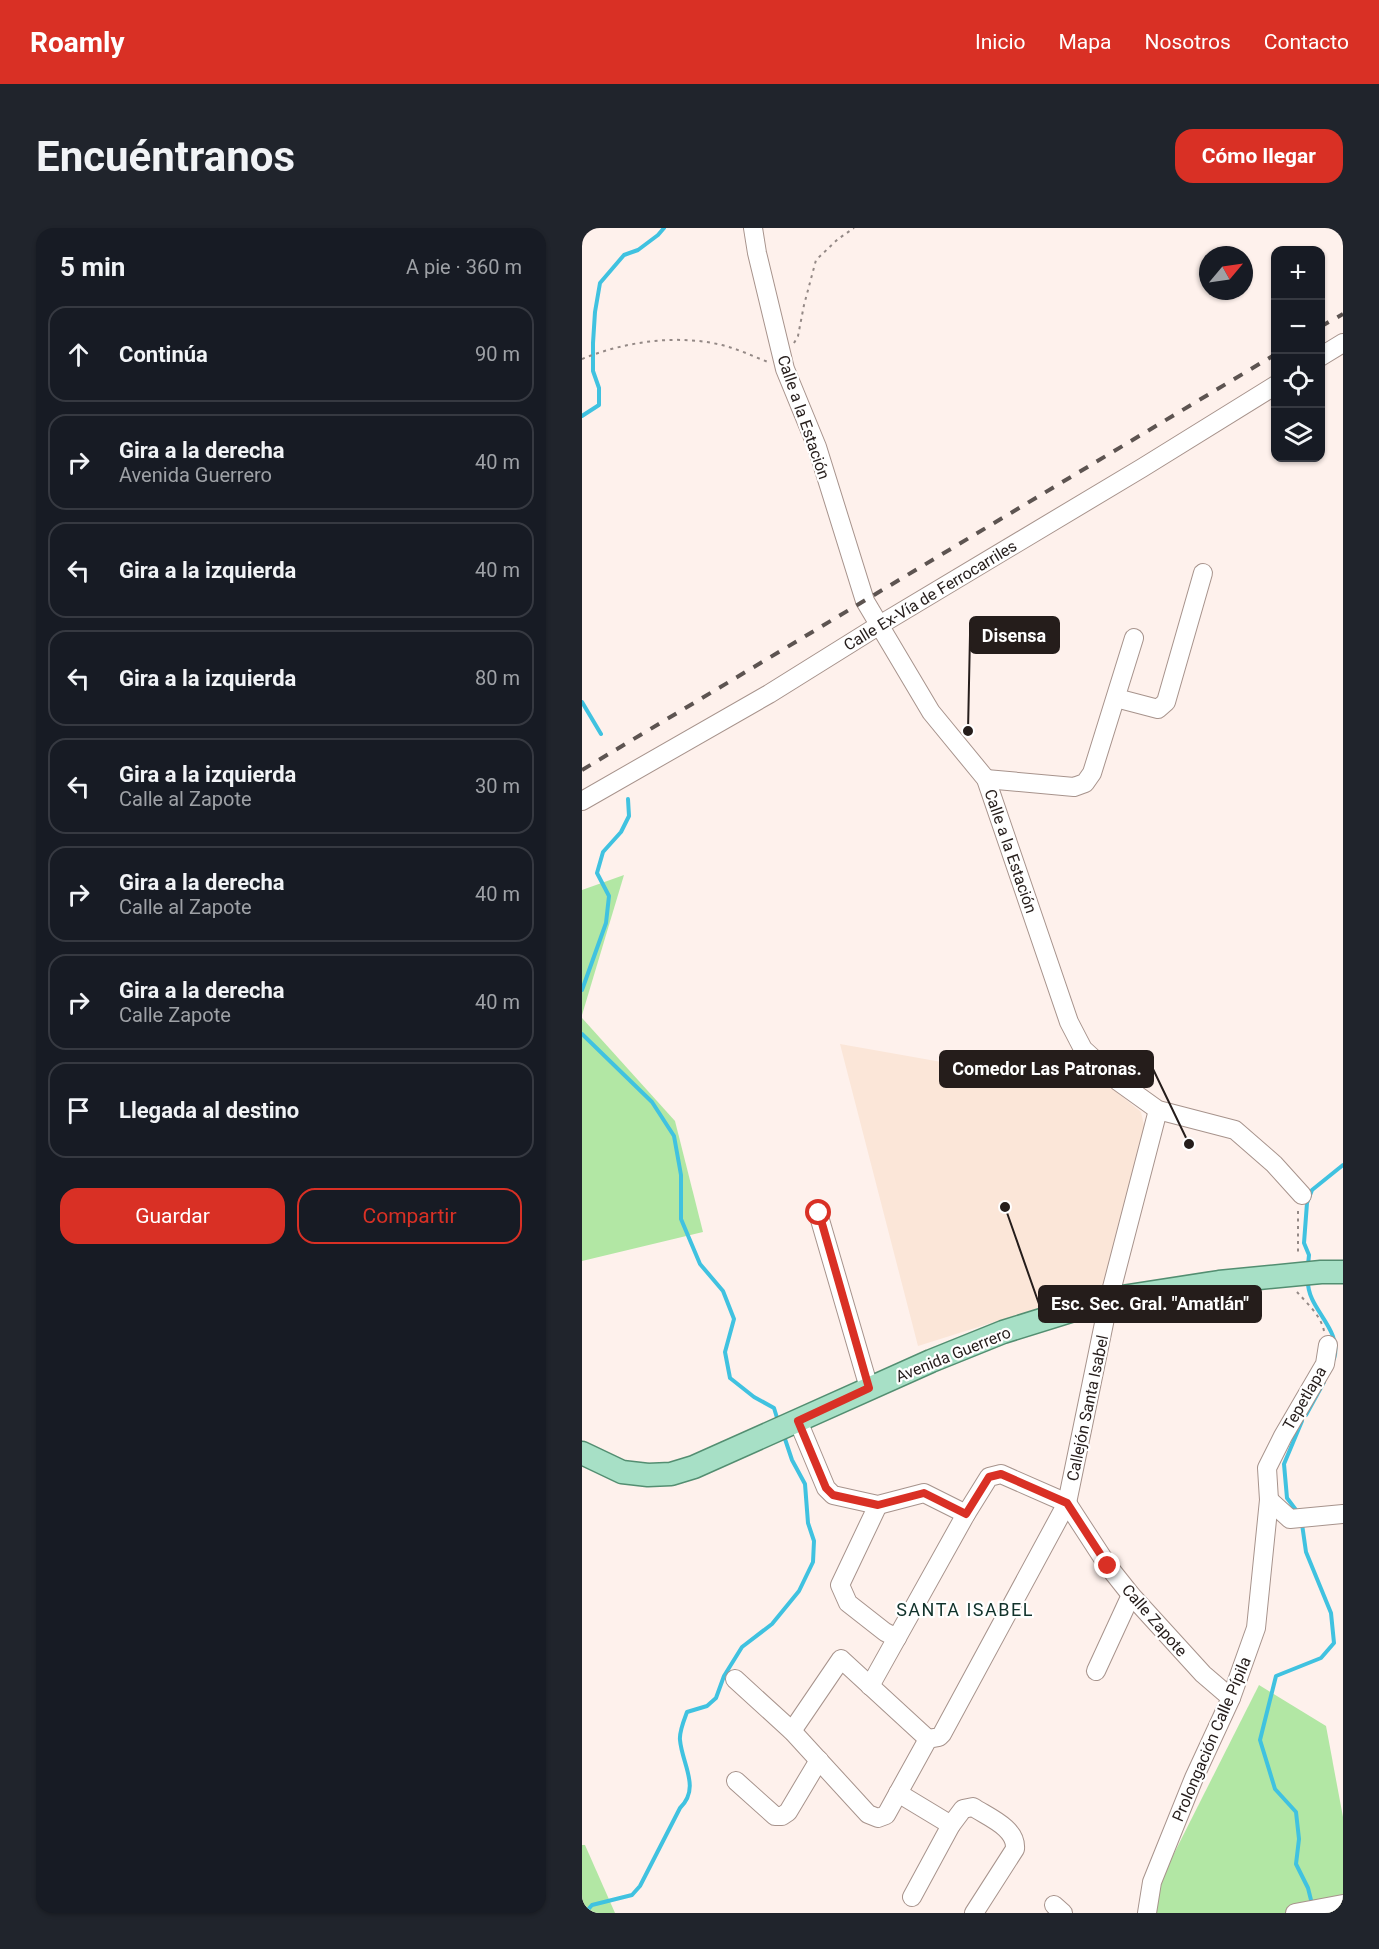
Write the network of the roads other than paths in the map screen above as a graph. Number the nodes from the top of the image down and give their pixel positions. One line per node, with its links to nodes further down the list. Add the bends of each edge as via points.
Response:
1 (753, 228): 6 (street, Calle a la Estación, via 784,365 817,447 865,601)
2 (1343, 343): 3 (street)
3 (1325, 354)
4 (1271, 387): 6 (street, Calle Ex-Vía de Ferrocarriles)
5 (1203, 573): 8 (street, via 1167,702 1158,709)
6 (878, 626): 9 (street, Calle a la Estación, via 931,712); 10 (street, Calle Ex-Vía de Ferrocarriles, via 769,694)
7 (1134, 638): 8 (street)
8 (1116, 698): 9 (street, via 1092,773 1084,783 1074,787)
9 (986, 779): 11 (street, Calle a la Estación, via 1078,1040 1119,1082)
10 (582, 801)
11 (1158, 1110): 12 (street, via 1235,1130); 15 (street)
12 (1302, 1195)
13 (819, 1213): 17 (street)
14 (1308, 1274): 15 (main road, Avenida Guerrero, via 1219,1282)
15 (1109, 1299): 17 (main road, Avenida Guerrero, via 1003,1332); 21 (street, Callejón Santa Isabel)
16 (1328, 1345): 20 (street, Tepetlapa, via 1324,1364 1268,1468)
17 (869, 1388): 18 (main road, Avenida Guerrero)
18 (794, 1423): 19 (main road, Avenida Guerrero, via 671,1474 622,1472); 22 (street, via 833,1495)
19 (582, 1452)
20 (1269, 1500): 24 (street, via 1290,1520); 30 (street, Prolongación Calle Pípila, via 1256,1628)
21 (1067, 1503): 23 (street, via 1001,1474 989,1477); 25 (street, Calle Zapote); 32 (street, Callejón Santa Isabel, via 942,1734)
22 (878, 1505): 23 (street, via 924,1493); 26 (street, via 840,1585 848,1603)
23 (966, 1514): 26 (street)
24 (1343, 1514)
25 (1131, 1595): 27 (street); 30 (street, Calle Zapote, via 1203,1674)
26 (897, 1638): 29 (street)
27 (1096, 1671)
28 (735, 1679): 31 (street)
29 (870, 1686): 31 (street, via 841,1659); 32 (street)
30 (1231, 1698): 41 (street, Prolongación Calle Pípila, via 1152,1882)
31 (792, 1731): 33 (street)
32 (928, 1739): 35 (street, Callejón Santa Isabel)
33 (819, 1760): 34 (street, via 782,1816 775,1816); 35 (street, Callejón Santa Isabel, via 868,1814 878,1818 886,1815)
34 (736, 1781)
35 (898, 1794): 36 (street)
36 (951, 1825): 37 (street); 40 (street, via 963,1809 973,1807 1011,1832 1016,1840 1015,1848)
37 (912, 1897)
38 (1337, 1905): 39 (street)
39 (1298, 1912)
40 (974, 1913)
41 (1147, 1913)

